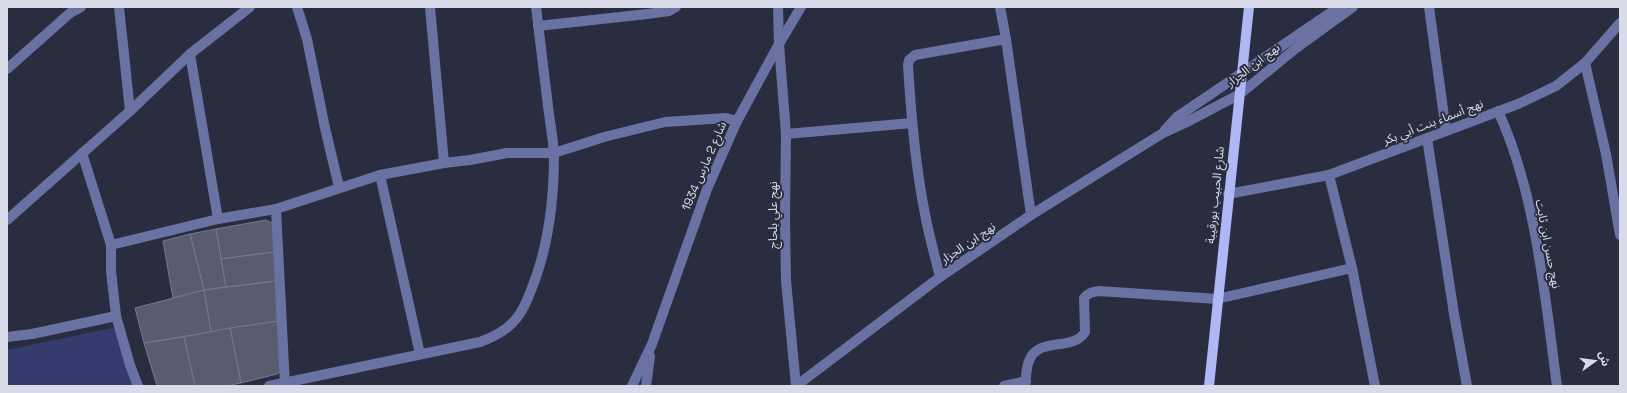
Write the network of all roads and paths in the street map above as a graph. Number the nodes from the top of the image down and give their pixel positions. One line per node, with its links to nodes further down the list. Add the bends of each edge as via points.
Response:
1 (81, 7): 21 (street, via 70,13)
2 (119, 7): 24 (street)
3 (250, 7): 19 (street)
4 (297, 7): 37 (street, via 307,39)
5 (430, 7): 34 (street)
6 (536, 7): 16 (street)
7 (676, 7): 16 (street, via 647,14)
8 (778, 7): 18 (street, نهج علي بلحاج)
9 (801, 7): 18 (street, شارع 2 مارس 1934)
10 (1000, 7): 17 (street)
11 (1249, 7): 22 (main road, شارع الحبيب بورقيبة)
12 (1339, 7): 22 (street, نهج ابن الجزار)
13 (1353, 7): 23 (street, نهج ابن الجزار, via 1295,49)
14 (1429, 7): 28 (street)
15 (1620, 23): 20 (street, نهج أسماء بنت أبي بكر)
16 (538, 26): 33 (street)
17 (1006, 40): 27 (street, via 911,57 908,65); 40 (street)
18 (778, 44): 26 (street, شارع 2 مارس 1934); 30 (street, نهج علي بلحاج)
19 (190, 54): 24 (street); 41 (street)
20 (1585, 63): 25 (street, نهج أسماء بنت أبي بكر, via 1556,86); 43 (street, via 1606,154)
21 (7, 69)
22 (1243, 71): 23 (main road, شارع الحبيب بورقيبة); 29 (street, نهج ابن الجزار, via 1177,117)
23 (1240, 94): 29 (street, نهج ابن الجزار); 38 (main road, شارع الحبيب بورقيبة)
24 (130, 111): 32 (street)
25 (1498, 111): 28 (street, نهج أسماء بنت أبي بكر); 63 (street, نهج حسن ابن ثابت, via 1519,168 1536,238)
26 (737, 121): 33 (street, via 726,118 665,122); 50 (street, شارع 2 مارس 1934, via 707,189)
27 (912, 123): 30 (street); 46 (street, via 925,214)
28 (1446, 131): 31 (street, نهج أسماء بنت أبي بكر)
29 (1162, 133): 40 (street, نهج ابن الجزار)
30 (786, 134): 58 (street, نهج علي بلحاج, via 786,281)
31 (1427, 138): 36 (street, نهج أسماء بنت أبي بكر); 62 (street)
32 (82, 153): 42 (street); 44 (street)
33 (554, 153): 34 (street, via 508,153); 51 (street, via 552,211 547,238 539,268 517,319 495,337)
34 (444, 163): 35 (street)
35 (380, 175): 37 (street); 51 (street)
36 (1329, 175): 38 (street, نهج أسماء بنت أبي بكر); 45 (street)
37 (339, 187): 39 (street)
38 (1228, 194): 47 (main road, شارع الحبيب بورقيبة)
39 (276, 209): 41 (street); 52 (street)
40 (1031, 215): 46 (street, نهج ابن الجزار)
41 (218, 219): 44 (street)
42 (7, 220)
43 (1620, 235)
44 (111, 245): 48 (street)
45 (1352, 268): 47 (street); 61 (street)
46 (940, 277): 58 (street, نهج ابن الجزار)
47 (1217, 298): 53 (street, via 1099,291 1087,294 1084,298 1083,337 1076,341 1042,347 1034,352 1029,360); 60 (main road, شارع الحبيب بورقيبة)
48 (116, 316): 49 (street, via 55,330); 54 (street)
49 (7, 337)
50 (652, 344): 56 (street, شارع 2 مارس 1934); 57 (street, شارع 2 مارس 1934)
51 (420, 354): 52 (street)
52 (285, 384): 55 (street)
53 (1026, 384): 59 (street)
54 (138, 386)
55 (269, 386)
56 (632, 386)
57 (646, 386)
58 (796, 386)
59 (1004, 386)
60 (1209, 386)
61 (1375, 386)
62 (1467, 386)
63 (1557, 386)

